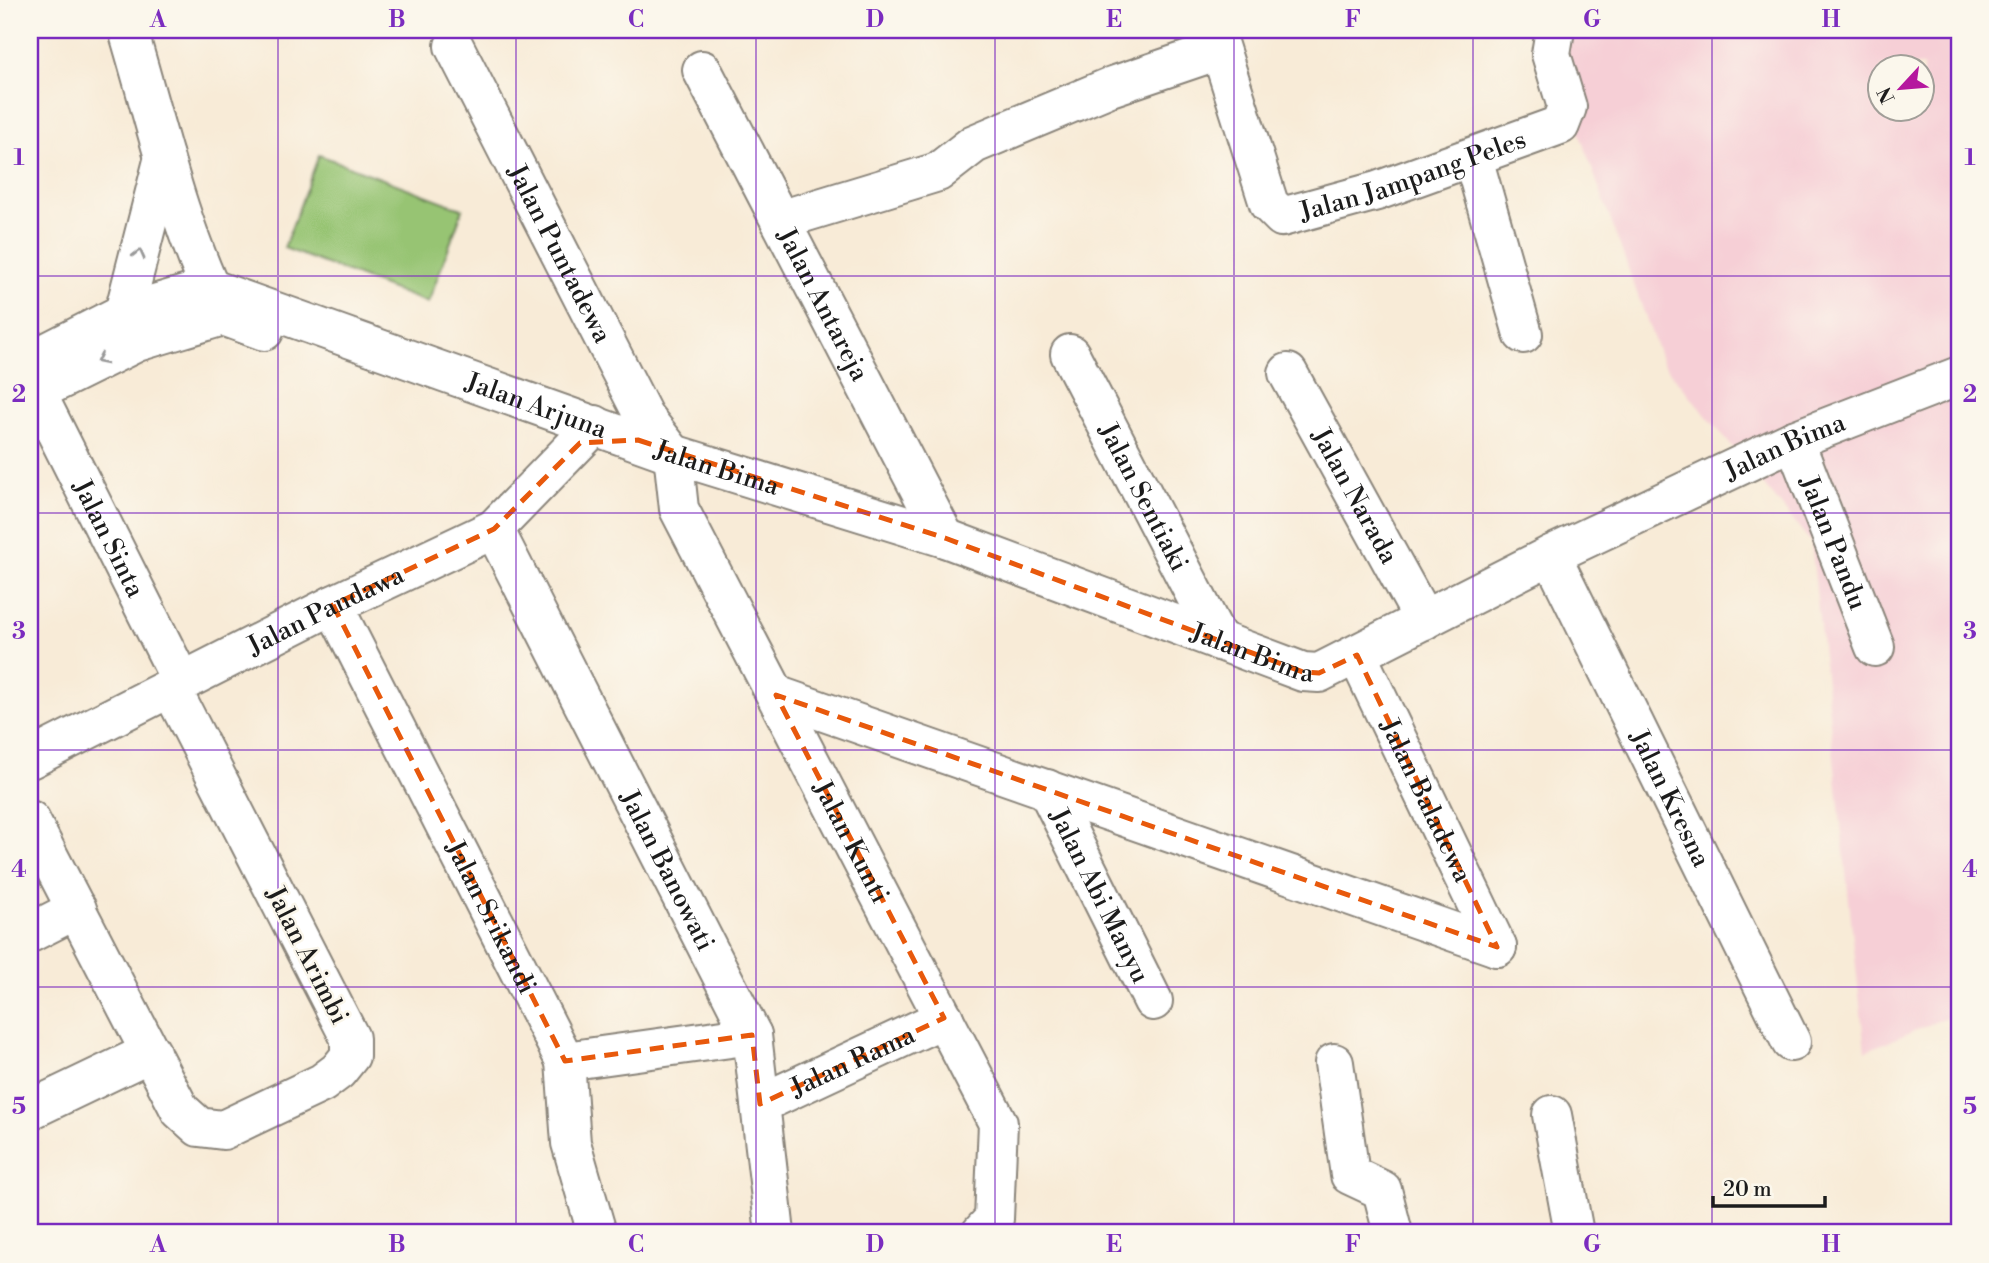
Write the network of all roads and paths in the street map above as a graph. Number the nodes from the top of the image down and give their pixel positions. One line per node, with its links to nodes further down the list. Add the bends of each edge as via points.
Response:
1 (128, 30): 6 (street)
2 (1555, 30): 7 (street, Jalan Jampang Peles, via 1551,54 1567,107 1560,124)
3 (1217, 40): 7 (street, Jalan Jampang Peles, via 1269,204 1282,217); 8 (street, via 974,144 938,172)
4 (454, 46): 19 (street, Jalan Puntadewa, via 643,417)
5 (702, 70): 8 (street, Jalan Antareja)
6 (164, 157): 9 (street); 10 (street, one-way to 6)
7 (1473, 158): 11 (street)
8 (780, 220): 21 (street, Jalan Antareja)
9 (216, 302): 10 (street); 16 (street, Jalan Arjuna)
10 (131, 327): 15 (street)
11 (1522, 334)
12 (1070, 354): 25 (street, Jalan Sentiaki)
13 (1288, 373): 24 (street, Jalan Narada)
14 (1959, 376): 18 (street, Jalan Bima)
15 (31, 382): 28 (street, Jalan Sinta)
16 (588, 434): 17 (street, Jalan Arjuna); 20 (street, Jalan Pandawa)
17 (638, 440): 19 (street, Jalan Bima)
18 (1794, 440): 22 (street, Jalan Bima); 26 (street, Jalan Pandu)
19 (673, 454): 21 (street, Jalan Bima); 29 (street, Jalan Kunti, via 680,509)
20 (494, 529): 23 (street, Jalan Pandawa); 37 (street, Jalan Banowati)
21 (945, 538): 25 (street, Jalan Bima)
22 (1550, 555): 24 (street, Jalan Bima); 38 (street, Jalan Kresna)
23 (333, 605): 28 (street, Jalan Pandawa); 40 (street, Jalan Srikandi)
24 (1424, 620): 27 (street, Jalan Bima)
25 (1219, 641): 27 (street, Jalan Bima, via 1303,672 1319,673)
26 (1875, 647)
27 (1357, 655): 31 (street, Jalan Baladewa, via 1497,947)
28 (176, 685): 30 (street, Jalan Pandawa); 39 (street, Jalan Arimbi, via 350,1038 350,1056 322,1083 223,1130 199,1127 180,1110)
29 (776, 695): 31 (street); 36 (street, Jalan Kunti)
30 (30, 759)
31 (1047, 789): 35 (street, Jalan Abi Manyu)
32 (30, 820): 33 (street, Jalan Arimbi)
33 (77, 909): 34 (street); 39 (street, Jalan Arimbi)
34 (30, 933)
35 (1153, 1002)
36 (944, 1018): 42 (street, Jalan Rama); 47 (street, Jalan Kunti, via 998,1123 994,1219)
37 (752, 1035): 40 (street); 42 (street, Jalan Banowati)
38 (1791, 1042)
39 (151, 1052): 43 (street)
40 (565, 1061): 45 (street, via 571,1143)
41 (1334, 1063): 48 (street, via 1350,1175 1382,1189)
42 (760, 1104): 46 (street, Jalan Banowati)
43 (30, 1110)
44 (1552, 1115): 49 (street)
45 (597, 1233)
46 (775, 1233)
47 (981, 1233)
48 (1393, 1233)
49 (1574, 1233)

